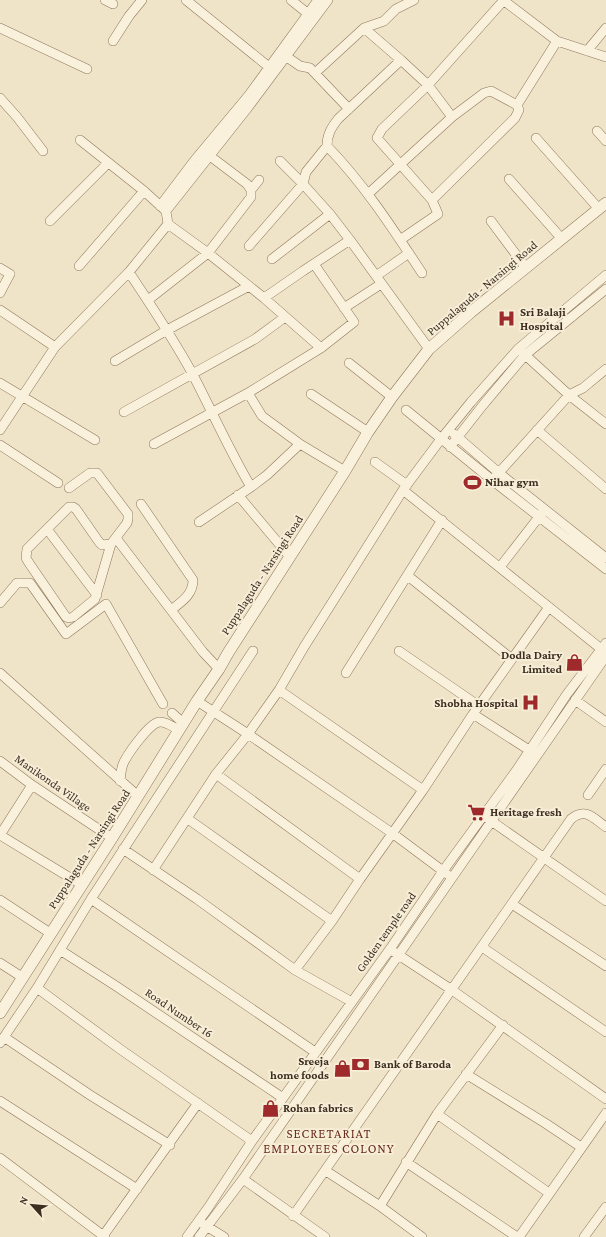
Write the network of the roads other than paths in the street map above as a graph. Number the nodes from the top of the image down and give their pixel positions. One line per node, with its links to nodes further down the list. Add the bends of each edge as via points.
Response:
1 (142, 0): 12 (street)
2 (186, 0): 18 (street)
3 (291, 0): 8 (street)
4 (318, 0): 8 (street)
5 (328, 0): 8 (street)
6 (414, 0): 10 (street, via 396,9 384,21)
7 (504, 0): 13 (street); 21 (street)
8 (311, 16): 15 (street)
9 (0, 28): 19 (street)
10 (364, 28): 17 (street); 20 (street)
11 (606, 28): 14 (street)
12 (113, 41)
13 (557, 41): 14 (street); 23 (street)
14 (587, 51): 16 (street)
15 (283, 54): 18 (street); 20 (street); 32 (street)
16 (606, 57)
17 (401, 60): 21 (street); 24 (street)
18 (269, 67): 44 (street, via 194,161)
19 (87, 69)
20 (315, 73): 24 (street)
21 (428, 85): 25 (street); 35 (street, via 377,136)
22 (0, 98): 31 (street)
23 (517, 105): 25 (street, via 491,91 484,93); 42 (street, via 519,110 515,118)
24 (349, 109): 30 (street, via 332,127 327,138)
25 (452, 117): 35 (street)
26 (597, 131): 29 (street)
27 (536, 138): 43 (street)
28 (80, 140): 34 (street)
29 (606, 141)
30 (327, 146): 38 (street, via 306,172); 41 (street, via 346,164)
31 (43, 151)
32 (210, 156): 39 (street, via 247,184); 44 (street)
33 (280, 161): 38 (street)
34 (108, 163): 40 (street); 46 (street)
35 (400, 165): 41 (street); 42 (street)
36 (509, 179): 49 (street)
37 (259, 180): 39 (street)
38 (303, 184): 45 (street); 52 (street)
39 (251, 190): 53 (street, via 251,197)
40 (144, 191): 44 (street); 57 (street)
41 (368, 194): 51 (street)
42 (432, 200): 51 (street, via 438,214)
43 (602, 206): 49 (street, Puppalaguda - Narsingi Road)
44 (163, 209): 48 (street)
45 (330, 214): 50 (street); 55 (street)
46 (50, 221)
47 (490, 221): 59 (street)
48 (168, 224): 53 (street); 60 (street)
49 (562, 239): 59 (street, Puppalaguda - Narsingi Road)
50 (350, 240): 56 (street); 63 (street)
51 (400, 240): 54 (street)
52 (249, 246)
53 (208, 253): 64 (street); 68 (street)
54 (409, 253): 61 (street); 63 (street)
55 (272, 259)
56 (314, 264): 67 (street); 69 (street)
57 (79, 266)
58 (0, 268): 66 (street, via 10,274)
59 (526, 268): 75 (street, Puppalaguda - Narsingi Road)
60 (129, 272): 68 (street); 73 (street)
61 (422, 273)
62 (606, 275): 76 (street)
63 (378, 280): 69 (street); 75 (street)
64 (249, 286): 67 (street); 72 (street)
65 (606, 289): 77 (street)
66 (0, 293)
67 (264, 298): 71 (street)
68 (148, 300): 72 (street)
69 (344, 308): 74 (street, via 354,322)
70 (0, 310): 73 (street)
71 (285, 317): 74 (street); 81 (street, via 255,339)
72 (167, 330): 78 (street); 81 (street)
73 (55, 347): 86 (street)
74 (321, 348): 83 (street)
75 (429, 349): 87 (street, Puppalaguda - Narsingi Road)
76 (518, 349): 77 (street); 92 (street)
77 (525, 355): 85 (street); 96 (street)
78 (115, 361)
79 (349, 363): 87 (street)
80 (606, 368): 85 (street, via 583,388)
81 (192, 374): 89 (street); 90 (street)
82 (0, 384): 86 (street)
83 (248, 392): 90 (street); 100 (street, via 262,416)
84 (311, 394): 95 (street)
85 (569, 395): 91 (street); 94 (street)
86 (22, 397): 93 (street); 98 (street)
87 (392, 397): 95 (street, Puppalaguda - Narsingi Road)
88 (406, 410): 97 (street)
89 (124, 412)
90 (211, 412): 99 (street); 108 (street)
91 (606, 424)
92 (449, 429): 96 (street); 97 (street)
93 (0, 430)
94 (537, 430): 105 (street); 111 (street)
95 (368, 432): 104 (street, Puppalaguda - Narsingi Road)
96 (457, 437): 102 (street); 105 (street)
97 (441, 439): 102 (street); 109 (street)
98 (94, 440)
99 (154, 444)
100 (300, 444): 104 (street); 108 (street)
101 (0, 445): 107 (street)
102 (450, 447): 106 (street)
103 (375, 462): 109 (street)
104 (345, 471): 120 (street, Puppalaguda - Narsingi Road)
105 (498, 473): 106 (street); 114 (street)
106 (492, 480): 115 (street)
107 (58, 484)
108 (251, 487): 112 (street)
109 (405, 487): 116 (street); 136 (street)
110 (69, 488): 119 (street, via 90,473 99,475 128,514 127,523)
111 (606, 489)
112 (238, 495): 117 (street); 120 (street)
113 (140, 504): 128 (street, via 192,580 193,587 186,598)
114 (546, 510): 115 (street); 121 (street)
115 (539, 517): 122 (street); 123 (street)
116 (442, 520): 122 (street); 124 (street)
117 (198, 522)
118 (47, 529): 119 (street, via 69,507 73,507 102,545); 125 (street); 125 (street, via 27,549 26,558 66,617 77,614)
119 (113, 541): 125 (street); 128 (street)
120 (290, 557): 133 (street, Puppalaguda - Narsingi Road)
121 (606, 558)
122 (500, 567): 127 (street)
123 (606, 569)
124 (408, 576): 132 (street); 135 (street)
125 (97, 596)
126 (0, 603): 139 (street, via 17,583 30,583 66,634 106,604)
127 (549, 607): 129 (street); 132 (street)
128 (171, 610): 133 (street)
129 (605, 650): 137 (street, Golden temple road); 147 (street, Golden temple road, via 567,694)
130 (253, 651): 141 (street)
131 (399, 651): 140 (street)
132 (512, 659): 140 (street)
133 (219, 669): 138 (street, Puppalaguda - Narsingi Road)
134 (0, 672): 152 (street)
135 (346, 673)
136 (279, 690): 146 (street); 154 (street)
137 (575, 700): 144 (street); 147 (street, Golden temple road)
138 (196, 701): 141 (street); 145 (street, Puppalaguda - Narsingi Road)
139 (163, 704)
140 (479, 706): 143 (street)
141 (213, 712): 146 (street); 164 (street)
142 (172, 713): 145 (street)
143 (473, 714): 147 (street); 154 (street)
144 (606, 722)
145 (181, 726): 152 (street, via 163,722 154,724 125,760); 156 (street, Puppalaguda - Narsingi Road)
146 (248, 734): 151 (street); 161 (street)
147 (528, 758): 150 (street, Golden temple road)
148 (0, 761): 153 (street, Manikonda Village)
149 (606, 769): 155 (street)
150 (520, 773): 157 (street, Golden temple road); 159 (street, Golden temple road)
151 (216, 774): 158 (street); 169 (street)
152 (120, 781): 156 (street)
153 (32, 785): 162 (street); 163 (street, Manikonda Village)
154 (423, 790): 161 (street)
155 (588, 795)
156 (138, 796): 163 (street, Puppalaguda - Narsingi Road)
157 (483, 815): 159 (street); 167 (street, Golden temple road)
158 (188, 818): 166 (street); 175 (street)
159 (492, 822): 165 (street); 168 (street, Golden temple road)
160 (606, 827): 165 (street, via 590,815 578,813)
161 (392, 834): 167 (street); 169 (street)
162 (0, 835): 170 (street)
163 (112, 838): 170 (street, Puppalaguda - Narsingi Road)
164 (122, 849): 166 (street); 171 (street)
165 (544, 858): 173 (street); 174 (street)
166 (153, 870): 183 (street)
167 (443, 871): 168 (street); 178 (street, Golden temple road)
168 (453, 878): 180 (street, Golden temple road)
169 (360, 879): 175 (street)
170 (82, 885): 176 (street, Puppalaguda - Narsingi Road)
171 (91, 899): 179 (street); 192 (street)
172 (0, 900): 176 (street)
173 (606, 901)
174 (512, 904): 177 (street); 182 (street)
175 (332, 921): 183 (street)
176 (50, 933): 184 (street, Puppalaguda - Narsingi Road)
177 (482, 947): 186 (street); 190 (street)
178 (390, 949): 180 (street); 187 (street, Golden temple road)
179 (60, 950): 185 (street); 194 (street, Road Number 16)
180 (398, 956): 186 (street); 206 (street, Golden temple road)
181 (0, 963): 184 (street)
182 (606, 966)
183 (295, 970): 187 (street)
184 (22, 977): 188 (street, Puppalaguda - Narsingi Road)
185 (37, 988): 191 (street); 197 (street)
186 (452, 990): 189 (street); 205 (street)
187 (352, 1002): 192 (street, Golden temple road)
188 (0, 1013)
189 (503, 1025): 193 (street); 195 (street)
190 (606, 1032)
191 (2, 1040): 201 (street)
192 (316, 1052): 194 (street, Golden temple road)
193 (466, 1074): 198 (street); 202 (street)
194 (283, 1098): 200 (street, Golden temple road)
195 (606, 1099)
196 (0, 1101): 207 (street)
197 (198, 1103): 200 (street); 201 (street)
198 (437, 1114): 204 (street); 208 (street)
199 (606, 1114): 202 (street)
200 (252, 1140): 212 (street, Golden temple road)
201 (170, 1145): 207 (street)
202 (581, 1147): 208 (street)
203 (0, 1158): 214 (street)
204 (406, 1162): 209 (street); 220 (street)
205 (326, 1171): 209 (street); 211 (street)
206 (243, 1180): 211 (street); 213 (street, Golden temple road)
207 (137, 1189): 214 (street)
208 (549, 1193): 220 (street)
209 (380, 1206): 219 (street)
210 (606, 1206): 221 (street)
211 (293, 1216): 218 (street)
212 (199, 1222): 213 (street); 215 (street, Golden temple road)
213 (207, 1226): 216 (street, Golden temple road); 217 (street)
214 (104, 1236)
215 (187, 1237)
216 (199, 1237)
217 (224, 1237)
218 (325, 1237)
219 (422, 1237)
220 (518, 1237)
221 (584, 1237)

